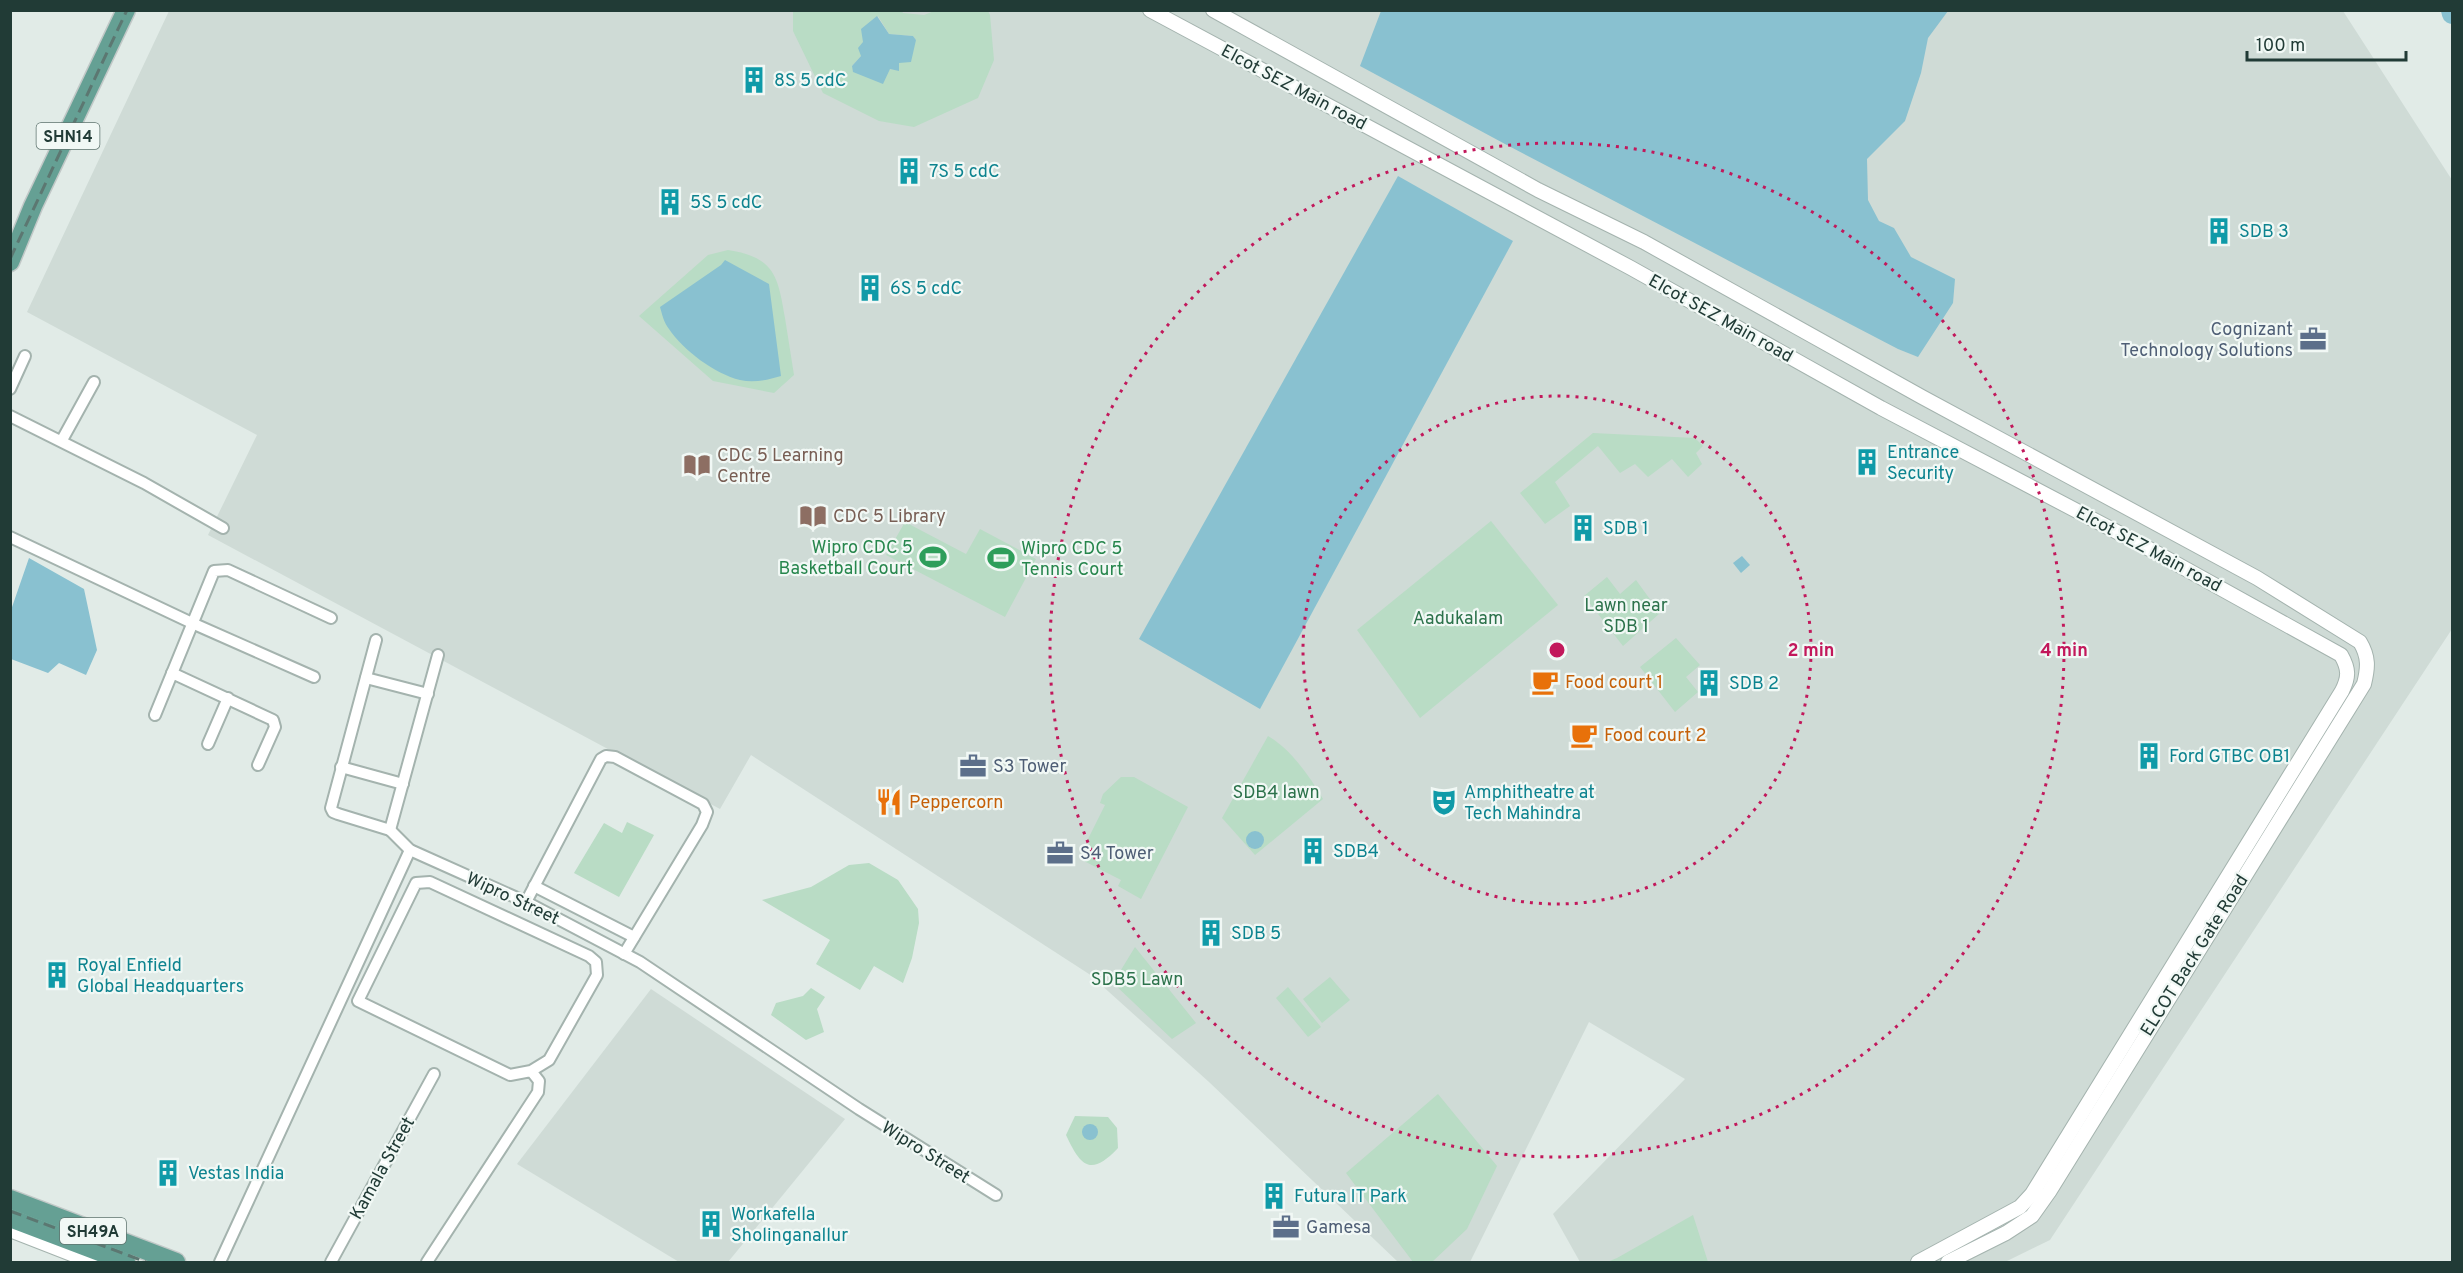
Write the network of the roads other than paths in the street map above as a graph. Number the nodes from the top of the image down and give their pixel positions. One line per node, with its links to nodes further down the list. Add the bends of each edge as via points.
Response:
1 (117, 10): 7 (main road, SHN14)
2 (126, 10): 8 (main road, SHN14)
3 (1150, 10): 6 (street, Elcot SEZ Main road)
4 (1213, 10): 5 (street, Elcot SEZ Main road)
5 (1362, 94): 6 (street); 17 (street, Elcot SEZ Main road, via 1654,248 2257,578)
6 (1352, 118): 20 (street, Elcot SEZ Main road)
7 (10, 239)
8 (10, 262)
9 (25, 356): 11 (street)
10 (94, 382): 13 (street)
11 (10, 388)
12 (10, 416): 13 (street)
13 (62, 440): 14 (street)
14 (223, 528)
15 (10, 537): 18 (street)
16 (331, 618): 18 (street, via 222,570 214,571)
17 (2325, 621): 20 (street); 42 (street, ELCOT Back Gate Road, via 2360,642 2367,670 2364,684)
18 (192, 623): 22 (street); 23 (street)
19 (376, 640): 24 (street)
20 (2314, 640): 42 (street, ELCOT Back Gate Road, via 2341,655 2348,679)
21 (438, 655): 25 (street)
22 (172, 673): 26 (street); 27 (street)
23 (314, 677)
24 (366, 678): 25 (street); 30 (street)
25 (428, 694): 31 (street)
26 (228, 698): 28 (street); 29 (street, via 274,722)
27 (155, 715)
28 (208, 744)
29 (258, 765)
30 (341, 767): 31 (street); 32 (street, via 333,812)
31 (403, 784): 32 (street)
32 (390, 830): 33 (street)
33 (410, 850): 35 (street, Wipro Street); 38 (street)
34 (534, 886): 35 (street); 36 (street); 36 (street, via 601,759 615,757 703,804 707,812)
35 (526, 902): 37 (street, Wipro Street)
36 (634, 937): 37 (street)
37 (624, 954): 43 (street, Wipro Street)
38 (344, 994): 39 (street); 50 (street)
39 (358, 1001): 40 (street, via 510,1074); 40 (street, via 411,891 416,883 430,882 596,962 597,975 549,1060)
40 (531, 1071): 52 (street, via 538,1081 538,1092)
41 (434, 1074): 51 (street, Kamala Street)
42 (2055, 1169): 53 (street, ELCOT Back Gate Road, via 2020,1208); 54 (street, ELCOT Back Gate Road, via 2032,1216)
43 (996, 1195)
44 (10, 1199): 49 (main road, SH49A)
45 (10, 1218): 48 (main road, SH49A)
46 (10, 1230): 47 (street)
47 (92, 1263)
48 (126, 1263)
49 (176, 1263)
50 (220, 1263)
51 (331, 1263)
52 (428, 1263)
53 (1918, 1263)
54 (1948, 1263)

